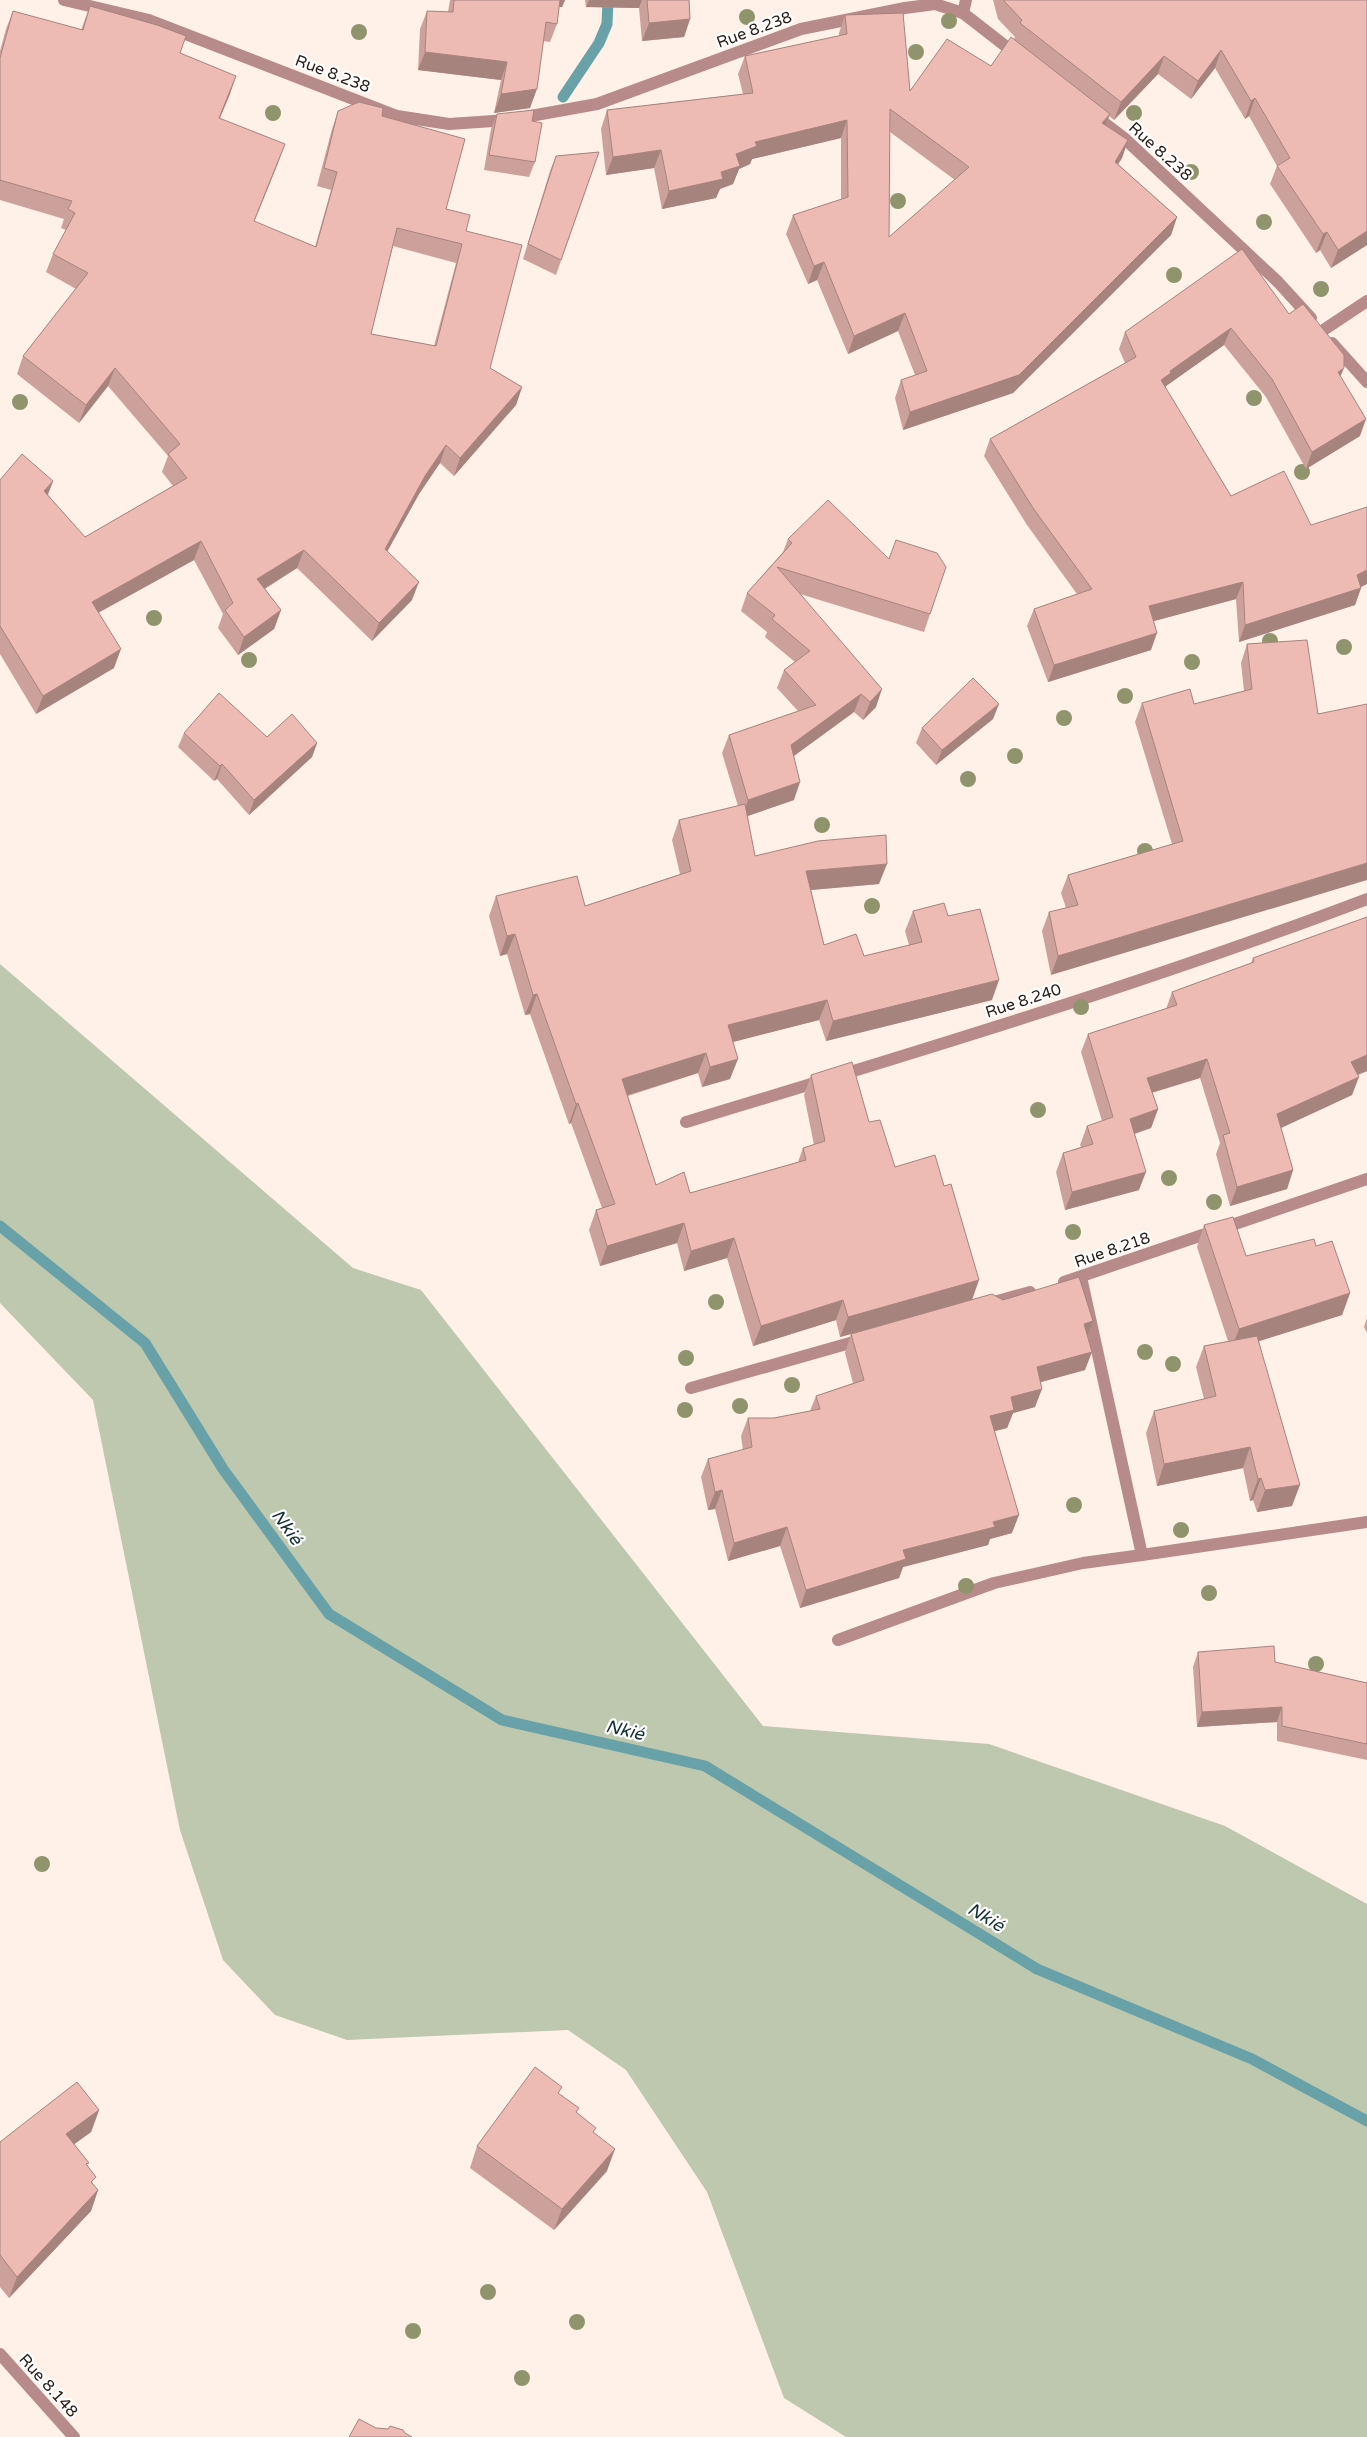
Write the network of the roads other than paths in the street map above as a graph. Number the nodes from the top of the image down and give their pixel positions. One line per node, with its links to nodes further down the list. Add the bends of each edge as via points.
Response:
1 (64, 0): 3 (street, Rue 8.238, via 149,20 397,116 449,124 508,120 597,104 801,29 935,4)
2 (966, 0): 3 (street)
3 (963, 13): 4 (street, Rue 8.238)
4 (1024, 61)
5 (1086, 108): 7 (street, Rue 8.238, via 1124,138 1271,276)
6 (1367, 301): 7 (street)
7 (1322, 332): 8 (street, Rue 8.238)
8 (1367, 382)
9 (1367, 899): 10 (street, Rue 8.240, via 1242,946 892,1060)
10 (686, 1122)
11 (1367, 1179): 12 (street, Rue 8.218)
12 (1081, 1278): 13 (street, Rue 8.218); 17 (street)
13 (976, 1307)
14 (881, 1334): 15 (street)
15 (691, 1388)
16 (1367, 1522): 17 (street)
17 (1142, 1555): 18 (street, via 1083,1563 994,1583)
18 (838, 1640)
19 (0, 2354): 20 (street, Rue 8.148)
20 (74, 2437)

